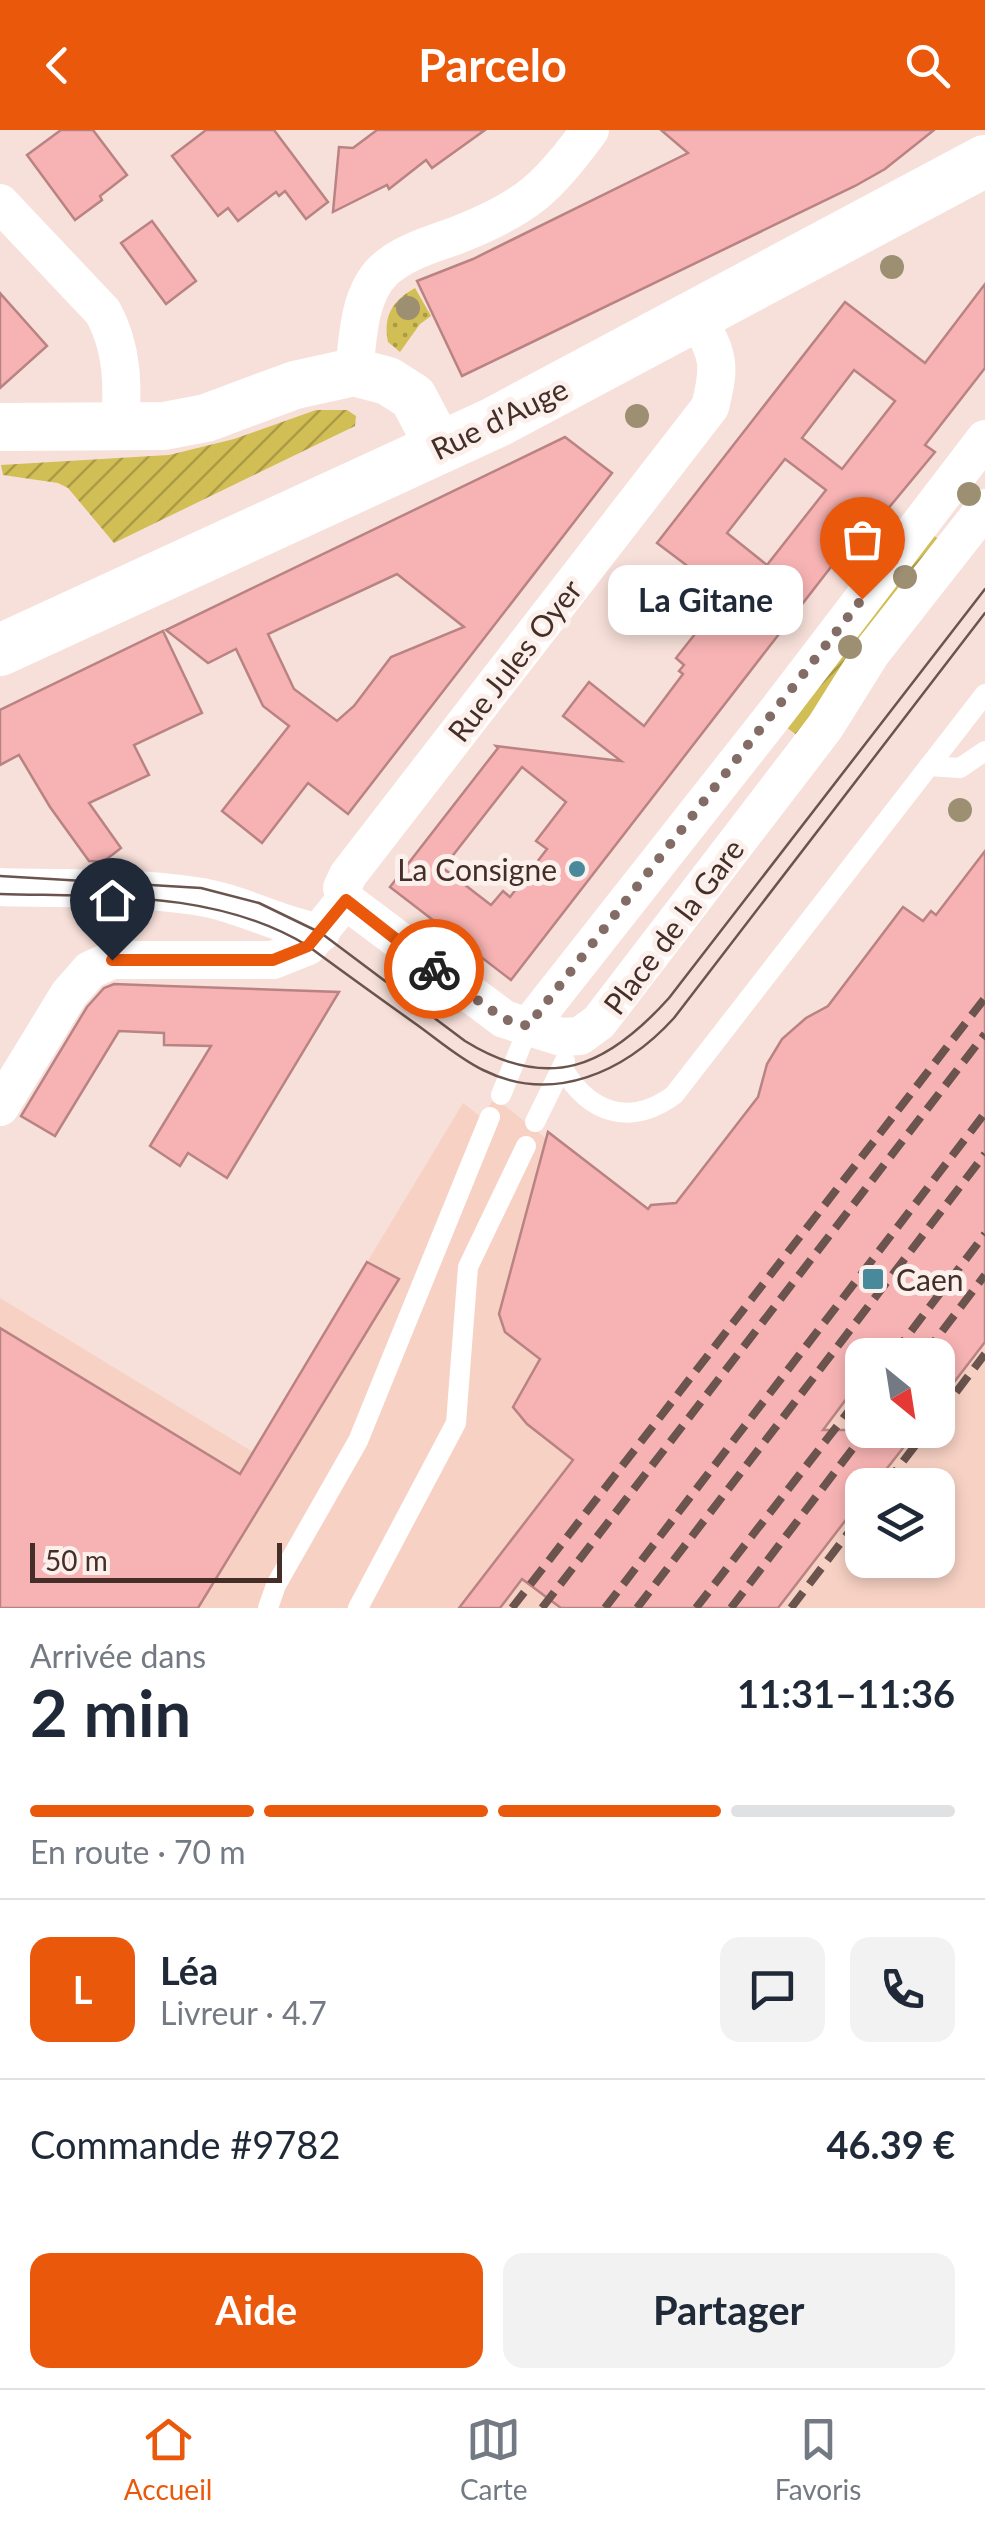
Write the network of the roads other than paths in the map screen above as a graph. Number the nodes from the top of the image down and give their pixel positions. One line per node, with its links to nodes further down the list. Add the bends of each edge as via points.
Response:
1 (590, 130): 5 (street, via 561,170 516,209 409,253 383,272 361,318)
2 (985, 162): 4 (main road, Rue d'Auge)
3 (0, 203): 7 (street, via 114,331)
4 (696, 314): 9 (main road, Rue d'Auge); 16 (street, Rue Jules Oyer, via 718,361 710,407 348,875)
5 (354, 372): 7 (street, via 295,385 206,418); 9 (street, via 413,397)
6 (2, 423): 7 (street)
7 (120, 427)
8 (985, 439): 18 (street, Place de la Gare)
9 (440, 448): 11 (main road, Rue d'Auge)
10 (985, 508): 19 (street, Place de la Gare, via 872,652 825,728)
11 (0, 650)
12 (985, 694): 14 (lane)
13 (985, 751): 14 (lane, via 960,768)
14 (929, 766): 19 (lane, via 674,1095 628,1115 570,1083)
15 (0, 887): 17 (street, via 196,896)
16 (346, 900): 17 (street, Rue Jules Oyer); 18 (street, via 482,1006)
17 (321, 932): 21 (street, via 308,946 273,960 112,960 90,970)
18 (528, 1026): 19 (street, Place de la Gare, via 562,1037); 20 (lane)
19 (571, 1052): 23 (lane)
20 (502, 1095)
21 (0, 1107)
22 (490, 1117): 25 (lane, via 364,1427)
23 (536, 1122)
24 (526, 1146): 26 (lane, via 468,1267 456,1423)
25 (268, 1608)
26 (358, 1608)

